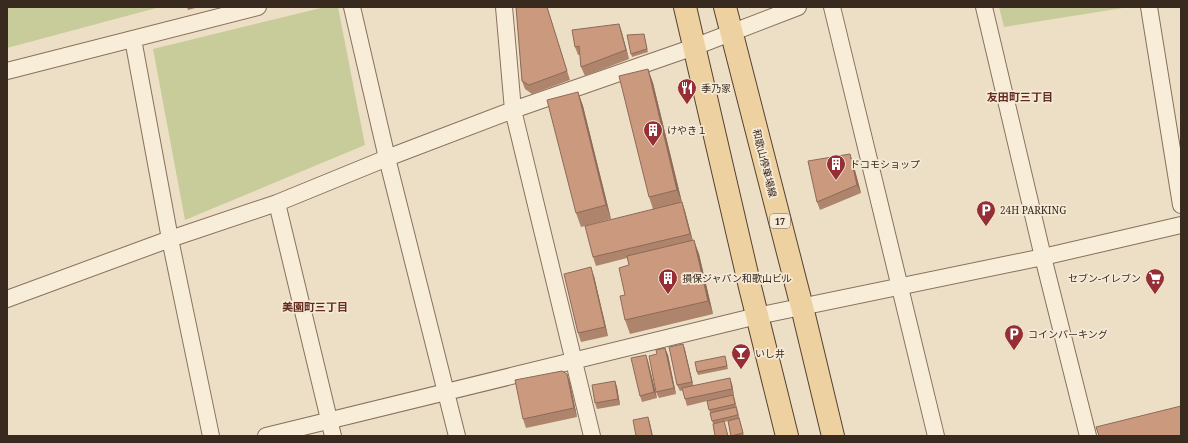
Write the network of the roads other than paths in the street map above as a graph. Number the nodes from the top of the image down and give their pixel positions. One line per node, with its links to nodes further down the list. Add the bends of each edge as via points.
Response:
1 (258, 7): 11 (street)
2 (352, 7): 15 (street)
3 (504, 7): 14 (street)
4 (685, 7): 12 (main road)
5 (725, 7): 10 (main road, 和歌山停車場線 / 17)
6 (798, 7): 10 (street)
7 (832, 7): 21 (street)
8 (984, 7): 20 (street)
9 (1149, 7): 17 (street)
10 (732, 33): 12 (street); 23 (main road, 和歌山停車場線 / 17)
11 (133, 39): 13 (street); 19 (street)
12 (694, 47): 14 (street); 24 (main road)
13 (7, 71)
14 (513, 110): 15 (street); 25 (street)
15 (387, 158): 16 (street); 26 (street)
16 (277, 203): 19 (street); 27 (street)
17 (1181, 205)
18 (1181, 225): 20 (street)
19 (170, 239): 22 (street); 28 (street)
20 (1043, 257): 21 (street); 36 (street)
21 (900, 287): 23 (street); 35 (street)
22 (7, 299)
23 (802, 307): 24 (street); 34 (main road, 和歌山停車場線 / 17)
24 (757, 316): 25 (street); 33 (main road)
25 (573, 361): 26 (street); 32 (street)
26 (446, 391): 27 (street); 31 (street)
27 (329, 420): 29 (street); 30 (street)
28 (211, 436)
29 (266, 436)
30 (333, 436)
31 (457, 436)
32 (592, 436)
33 (786, 436)
34 (832, 436)
35 (936, 436)
36 (1088, 436)

